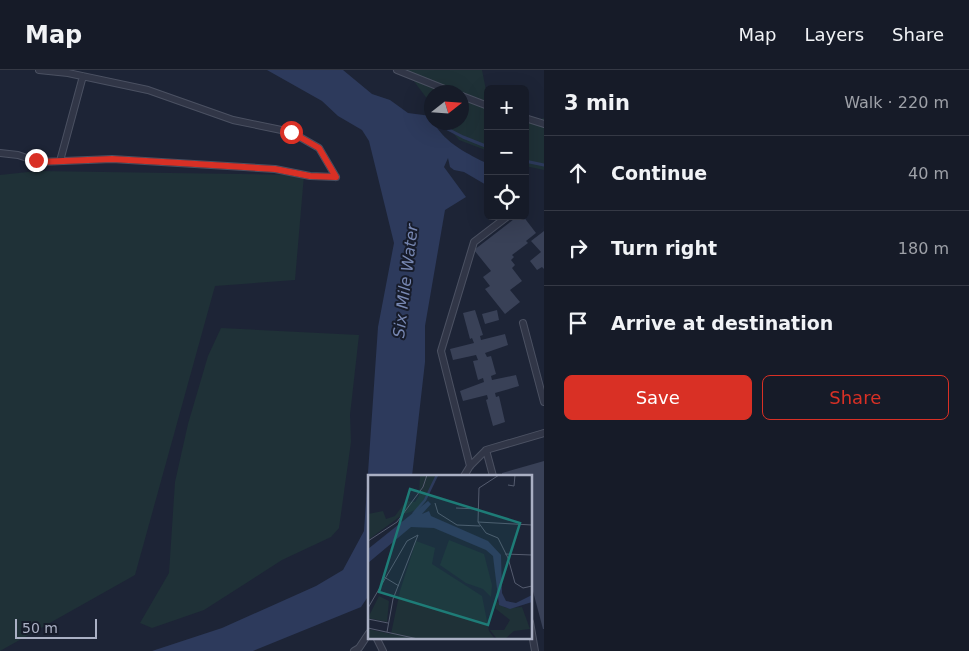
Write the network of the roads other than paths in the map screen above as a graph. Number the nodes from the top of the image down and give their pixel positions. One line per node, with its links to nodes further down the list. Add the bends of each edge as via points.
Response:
1 (39, 70): 3 (lane)
2 (397, 70): 4 (lane)
3 (83, 76): 10 (lane); 10 (lane, via 148,90 233,120 291,132 319,148 336,177 275,169 112,159)
4 (434, 85)
5 (469, 99): 6 (lane)
6 (484, 104)
7 (529, 119): 8 (lane)
8 (544, 124)
9 (0, 153): 10 (lane, via 18,154 39,162)
10 (60, 161)
11 (503, 220): 16 (lane, via 474,242 441,350)
12 (523, 323): 13 (lane)
13 (544, 402)
14 (544, 433): 15 (lane)
15 (486, 450): 16 (lane); 18 (lane)
16 (470, 466): 17 (lane)
17 (465, 475)
18 (493, 475)
19 (532, 632): 24 (lane)
20 (368, 634): 22 (lane)
21 (376, 638): 23 (lane)
22 (354, 651)
23 (383, 651)
24 (536, 651)

